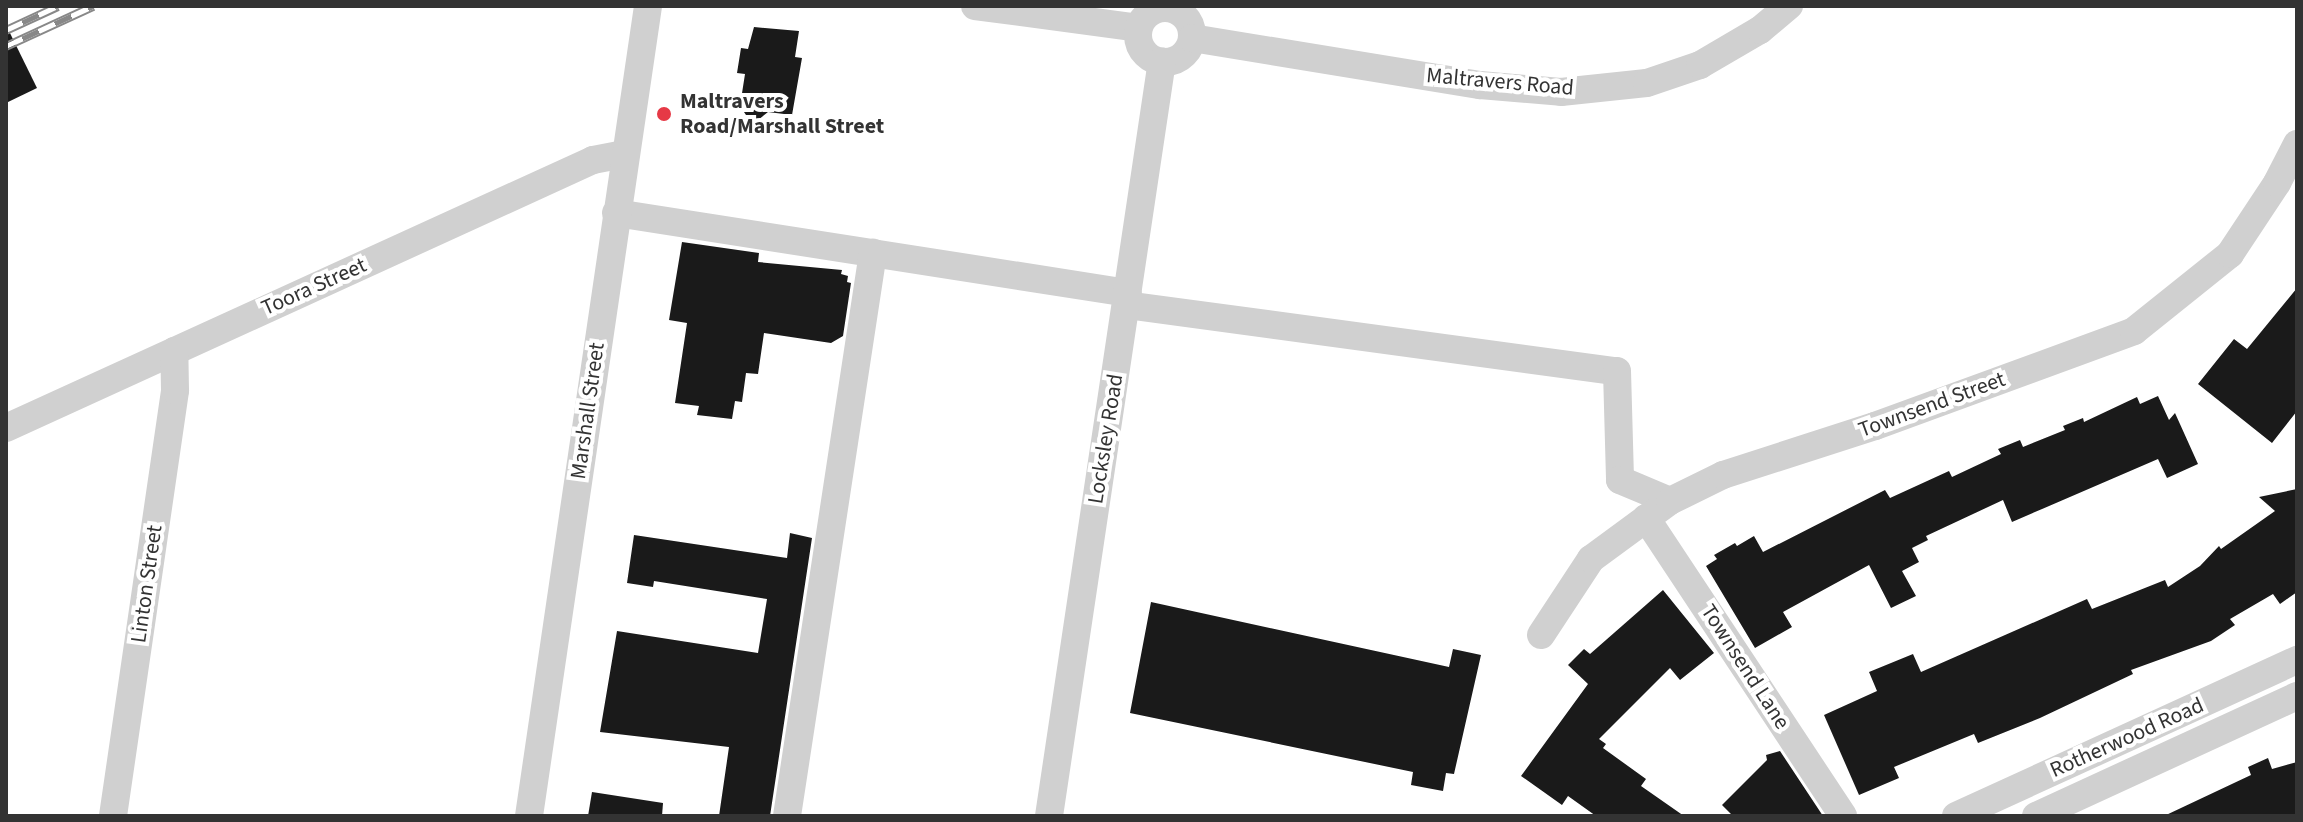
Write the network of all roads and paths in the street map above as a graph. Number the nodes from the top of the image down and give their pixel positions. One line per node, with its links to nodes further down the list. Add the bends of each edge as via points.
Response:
1 (648, 6): 9 (street, Marshall Street)
2 (975, 6): 5 (street)
3 (1789, 6): 6 (street, Maltravers Road, via 1700,65 1647,83 1561,92 1480,85)
4 (1170, 7): 5 (street, via 1147,14); 6 (street, via 1187,18)
5 (1139, 28): 7 (street, via 1141,46)
6 (1192, 38): 7 (street, via 1179,58)
7 (1162, 61): 12 (street, Locksley Road)
8 (2297, 144): 15 (street, Townsend Street, via 2230,254 2134,331 1875,426 1723,475)
9 (625, 154): 10 (street, Marshall Street); 13 (street, Toora Street, via 593,160)
10 (616, 213): 11 (street); 21 (street, Marshall Street)
11 (873, 253): 12 (street); 22 (street)
12 (1127, 299): 15 (street, via 1617,371 1620,480); 23 (street, Locksley Road)
13 (174, 351): 14 (street, Toora Street); 20 (street, Linton Street, via 175,390)
14 (6, 428)
15 (1670, 501): 16 (street, Townsend Street)
16 (1646, 518): 17 (street, Townsend Street, via 1591,559); 24 (street, Townsend Lane)
17 (1541, 635)
18 (2297, 660): 25 (street, Rotherwood Road)
19 (2297, 696): 26 (street, Rotherwood Road)
20 (113, 816)
21 (529, 816)
22 (787, 816)
23 (1049, 816)
24 (1843, 816)
25 (1956, 816)
26 (2036, 816)

